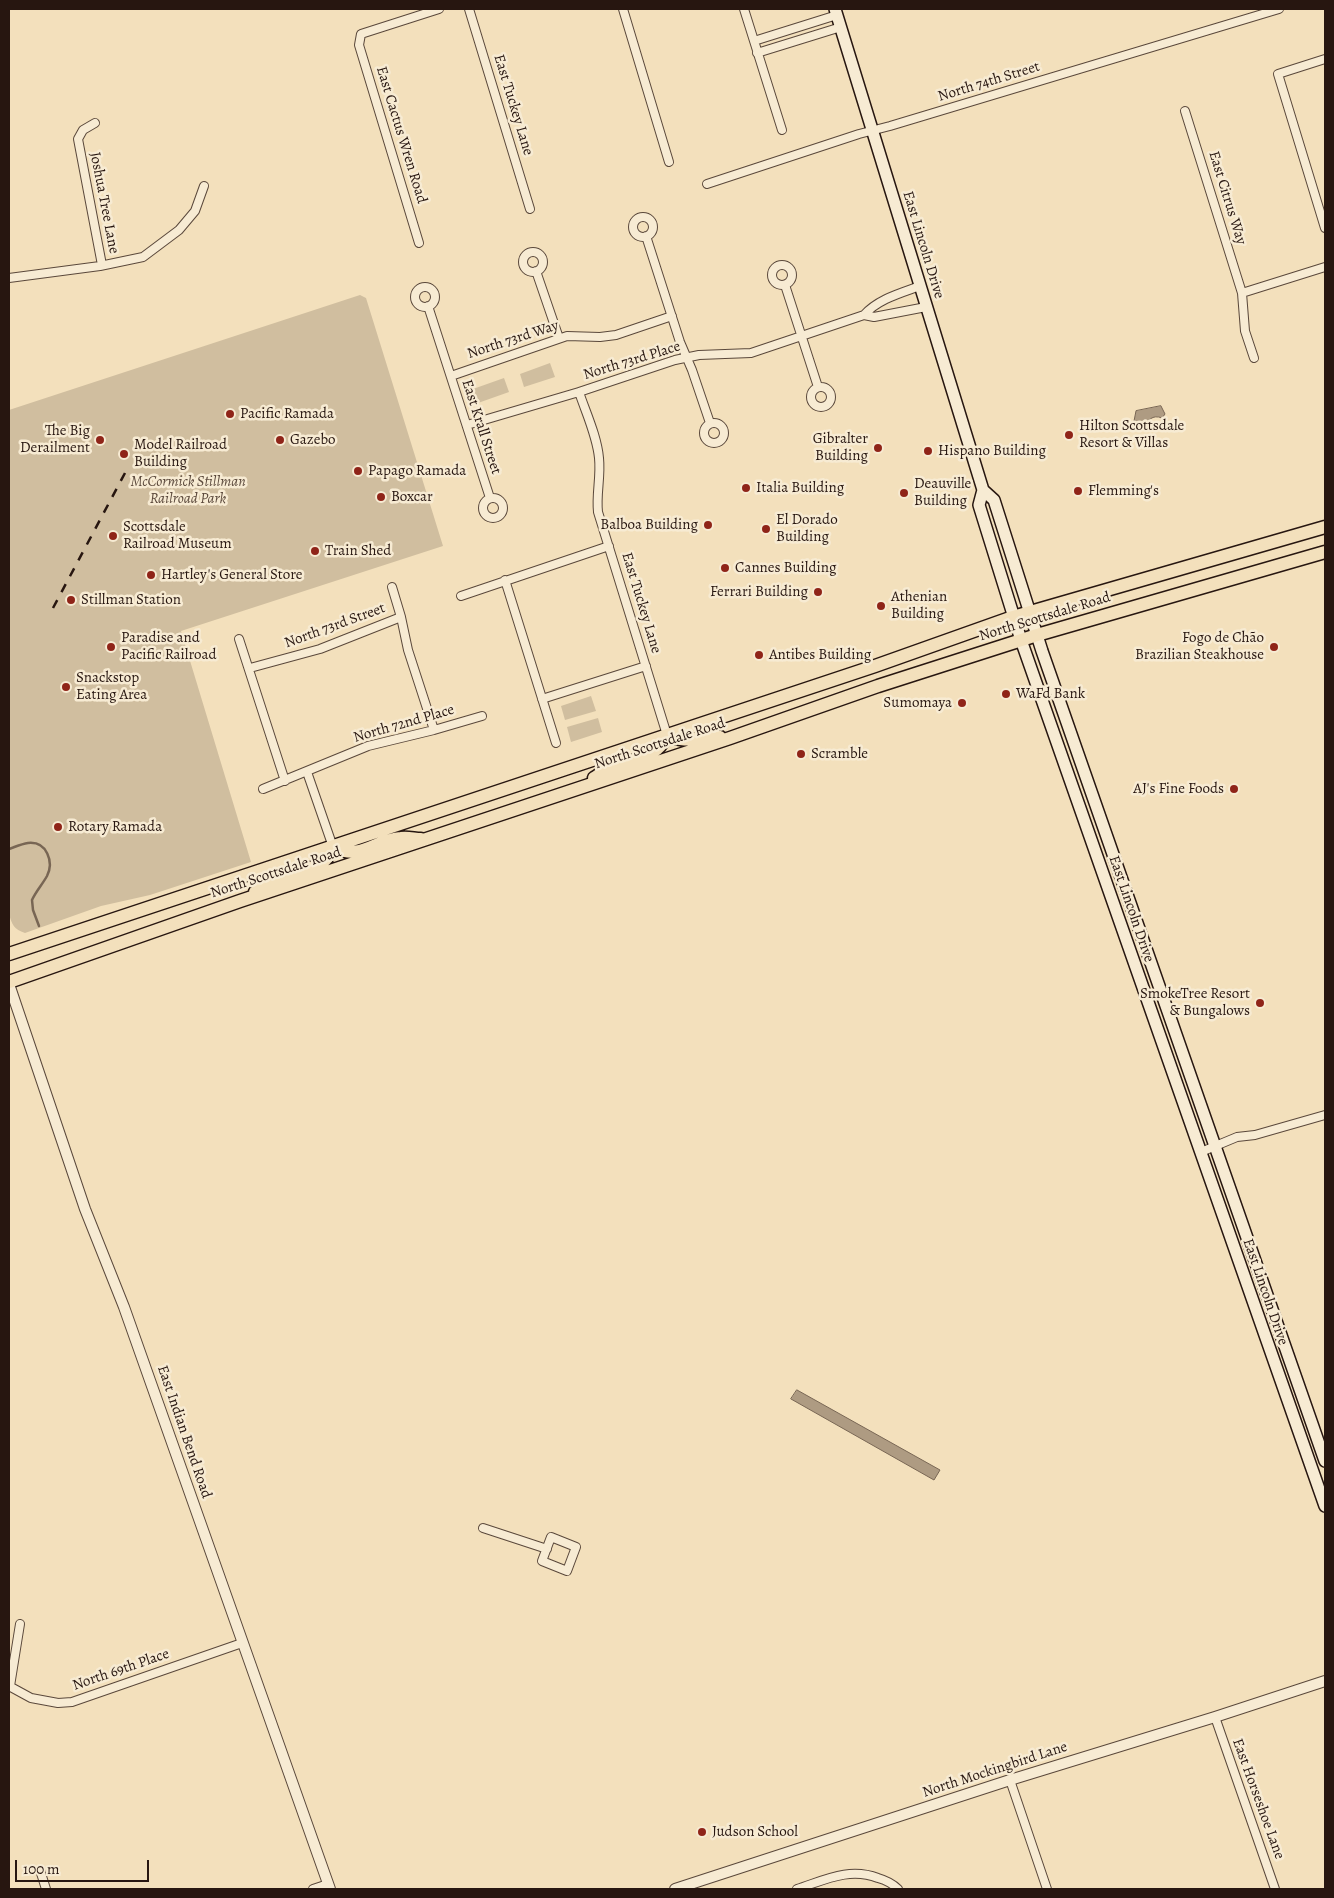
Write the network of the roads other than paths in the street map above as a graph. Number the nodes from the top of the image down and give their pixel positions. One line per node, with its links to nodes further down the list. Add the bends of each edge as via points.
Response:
1 (439, 9): 21 (street, East Cactus Wren Road, via 361,34 359,46)
2 (469, 9): 18 (street, East Tuckey Lane)
3 (623, 9): 15 (street)
4 (744, 9): 8 (street)
5 (1279, 9): 14 (street, North 74th Street)
6 (836, 12): 7 (main road, East Lincoln Drive); 8 (street)
7 (841, 27): 9 (street); 14 (main road, East Lincoln Drive)
8 (754, 41): 9 (street)
9 (757, 53): 13 (street)
10 (1325, 59): 19 (street, via 1278,74)
11 (1185, 111): 28 (street, East Citrus Way)
12 (95, 123): 22 (street, Joshua Tree Lane, via 83,130 78,139)
13 (782, 130)
14 (873, 130): 16 (street, North 74th Street); 27 (main road, East Lincoln Drive)
15 (669, 162)
16 (707, 184)
17 (204, 186): 22 (street, via 195,211 179,230 143,257)
18 (530, 209)
19 (1325, 228)
20 (646, 236): 32 (street)
21 (419, 243)
22 (102, 266): 25 (street)
23 (1325, 267): 28 (street)
24 (536, 272): 34 (street)
25 (9, 278)
26 (785, 285): 33 (street)
27 (920, 286): 30 (main road, East Lincoln Drive); 31 (street, North 73rd Place, via 871,307)
28 (1242, 293): 36 (street, East Citrus Way, via 1245,331)
29 (428, 306): 37 (street, East Krall Street)
30 (926, 307): 31 (street, North 73rd Place, via 874,317); 42 (main road, East Lincoln Drive)
31 (864, 315): 33 (street, North 73rd Place)
32 (672, 316): 34 (street, North 73rd Way, via 616,334); 35 (street)
33 (801, 336): 35 (street, North 73rd Place, via 751,353); 38 (street)
34 (559, 338): 37 (street, North 73rd Way)
35 (687, 358): 39 (street, North 73rd Place); 40 (street)
36 (1254, 358)
37 (451, 376): 41 (street, East Krall Street)
38 (818, 387)
39 (579, 392): 41 (street, North 73rd Place); 45 (street, East Tuckey Lane, via 597,447 596,498)
40 (710, 423)
41 (467, 425): 43 (street, East Krall Street)
42 (982, 490): 50 (main road, East Lincoln Drive, via 994,500); 52 (main road, East Lincoln Drive, via 978,505)
43 (490, 498)
44 (1325, 527): 50 (main road, North Scottsdale Road)
45 (609, 546): 47 (street); 56 (street, East Tuckey Lane)
46 (1325, 552): 53 (main road, North Scottsdale Road)
47 (505, 580): 49 (street); 59 (street)
48 (392, 586): 51 (street)
49 (461, 596)
50 (1030, 612): 52 (main road, North Scottsdale Road); 53 (main road, East Lincoln Drive)
51 (401, 617): 57 (street, North 73rd Street, via 320,649); 62 (street, via 408,650)
52 (1013, 617): 55 (main road, East Lincoln Drive); 58 (main road, North Scottsdale Road)
53 (1037, 635): 55 (main road, North Scottsdale Road); 76 (main road, East Lincoln Drive)
54 (239, 639): 57 (street)
55 (1021, 640): 60 (main road, North Scottsdale Road); 77 (main road, East Lincoln Drive)
56 (646, 666): 59 (street); 63 (street, East Tuckey Lane)
57 (250, 668): 67 (street)
58 (813, 686): 60 (main road); 63 (main road, North Scottsdale Road)
59 (542, 699): 65 (street)
60 (820, 707): 64 (main road, North Scottsdale Road)
61 (482, 716): 62 (street, North 72nd Place)
62 (434, 730): 66 (street, North 72nd Place, via 368,746)
63 (667, 735): 64 (main road, via 684,741 708,736); 68 (main road, via 656,752 608,769); 71 (main road, North Scottsdale Road)
64 (730, 738): 68 (main road, North Scottsdale Road)
65 (556, 743)
66 (307, 772): 67 (street, North 72nd Place); 71 (street)
67 (285, 781): 69 (street)
68 (582, 787): 70 (main road, North Scottsdale Road)
69 (263, 789)
70 (427, 840): 71 (main road, via 400,838 355,853); 72 (main road, North Scottsdale Road)
71 (333, 847): 72 (main road, via 320,865 269,882); 73 (main road, North Scottsdale Road)
72 (240, 901): 74 (main road, North Scottsdale Road)
73 (9, 954)
74 (9, 983): 85 (street, East Indian Bend Road, via 84,1209 124,1307)
75 (1325, 1115): 76 (street, via 1237,1137)
76 (1214, 1147): 77 (street); 78 (main road, East Lincoln Drive)
77 (1200, 1152): 79 (main road, East Lincoln Drive)
78 (1320, 1445): 79 (main road); 80 (main road, East Lincoln Drive)
79 (1305, 1449): 81 (main road, East Lincoln Drive)
80 (1325, 1461)
81 (1325, 1506)
82 (483, 1528): 83 (street)
83 (547, 1549): 83 (street, via 551,1537 576,1547 567,1571 542,1562)
84 (20, 1624): 87 (street, North 69th Place)
85 (242, 1643): 87 (street, North 69th Place, via 72,1702 31,1698); 91 (street, East Indian Bend Road)
86 (1325, 1681): 88 (street, North Mockingbird Lane)
87 (9, 1686)
88 (1214, 1717): 89 (street, North Mockingbird Lane); 98 (street, East Horseshoe Lane)
89 (1010, 1780): 94 (street, North Mockingbird Lane); 97 (street)
90 (40, 1870): 92 (street)
91 (329, 1887): 93 (street)
92 (46, 1889)
93 (314, 1889)
94 (675, 1889)
95 (797, 1889): 96 (street, via 844,1874 864,1873)
96 (898, 1889)
97 (1047, 1889)
98 (1275, 1889)

